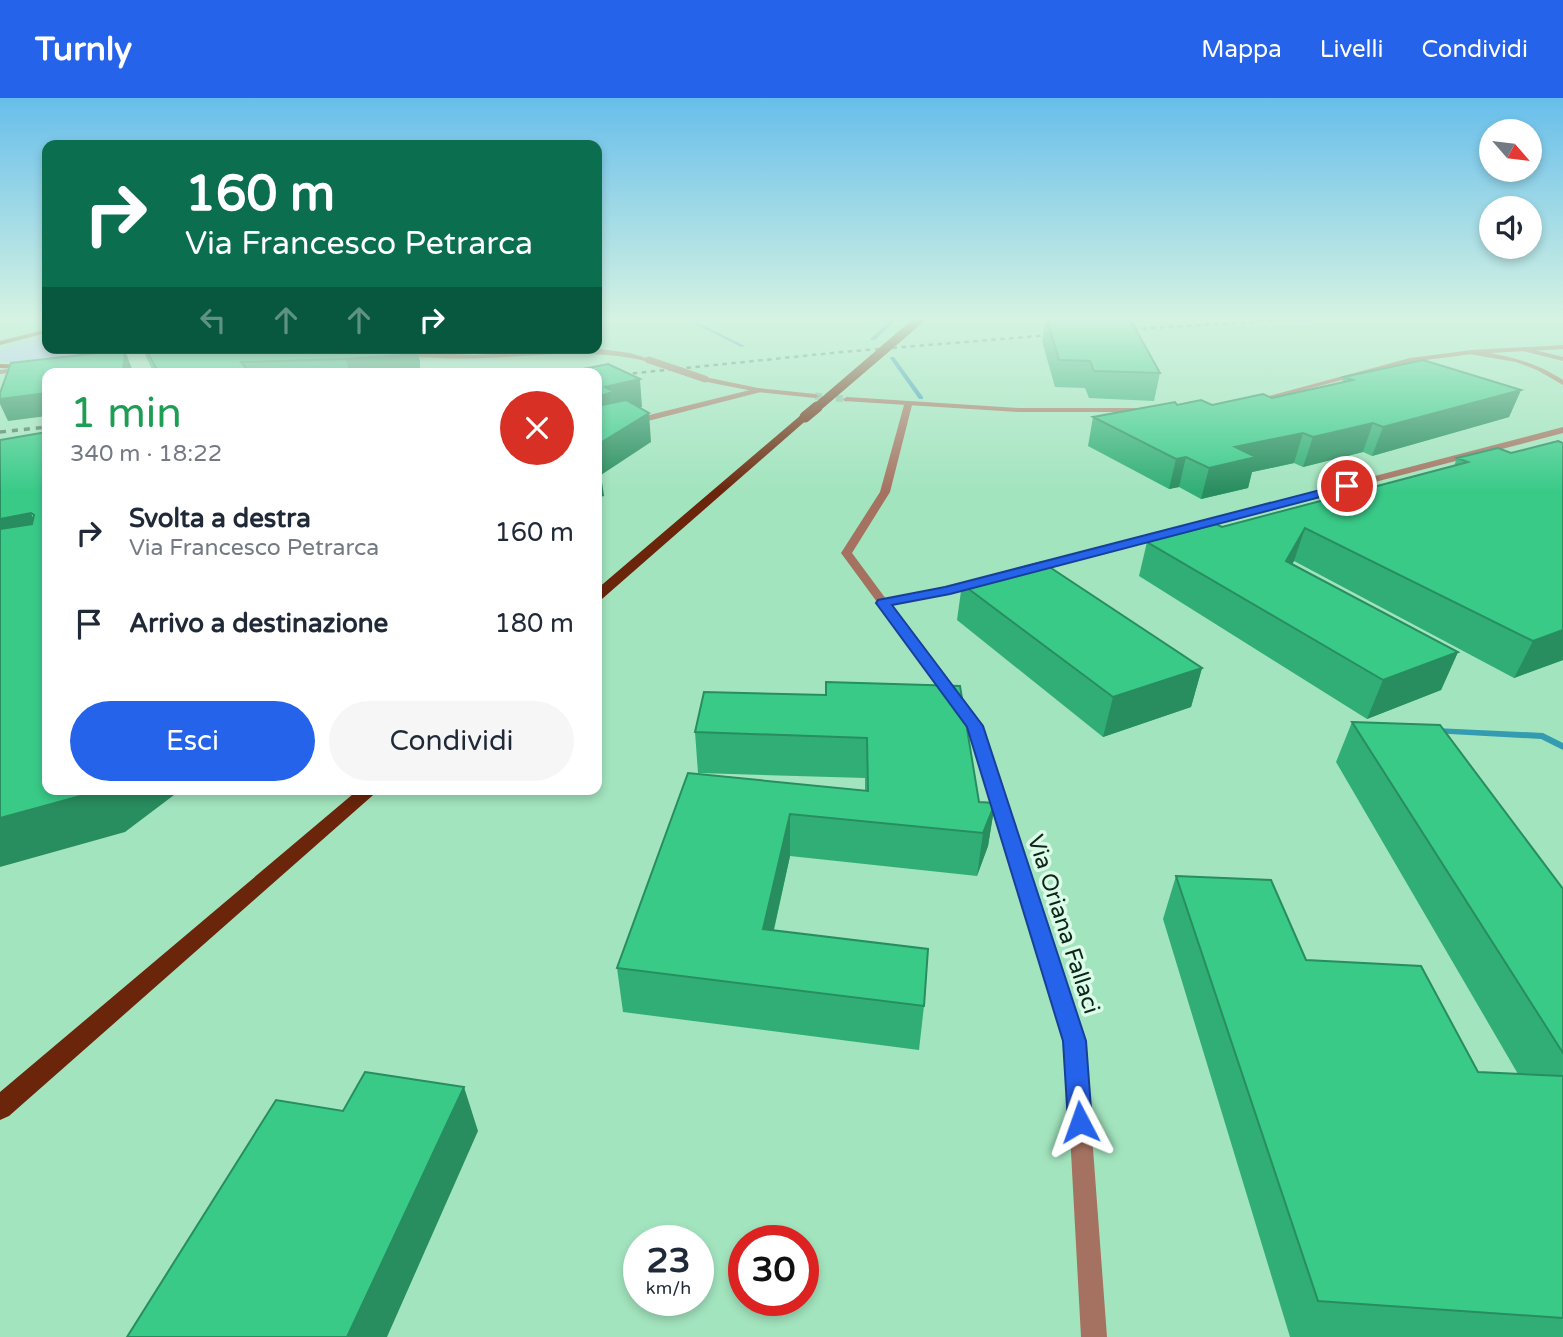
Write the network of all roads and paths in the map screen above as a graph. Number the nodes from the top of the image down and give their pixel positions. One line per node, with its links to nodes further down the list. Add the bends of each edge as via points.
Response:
1 (699, 377): 4 (street, bridge)
2 (852, 377): 14 (main road, bridge)
3 (1350, 377): 7 (street)
4 (758, 390): 5 (street); 10 (street)
5 (815, 396)
6 (847, 399): 8 (street)
7 (1244, 402)
8 (908, 405): 9 (street); 15 (street, Via Oriana Fallaci, via 885,492 846,553)
9 (1155, 409)
10 (602, 430)
11 (1563, 430): 12 (street)
12 (1022, 571)
13 (995, 578): 15 (street)
14 (602, 592)
15 (883, 603): 18 (street, Via Oriana Fallaci, via 975,726 1075,1041)
16 (364, 795): 17 (main road)
17 (0, 1108)
18 (1094, 1337)

